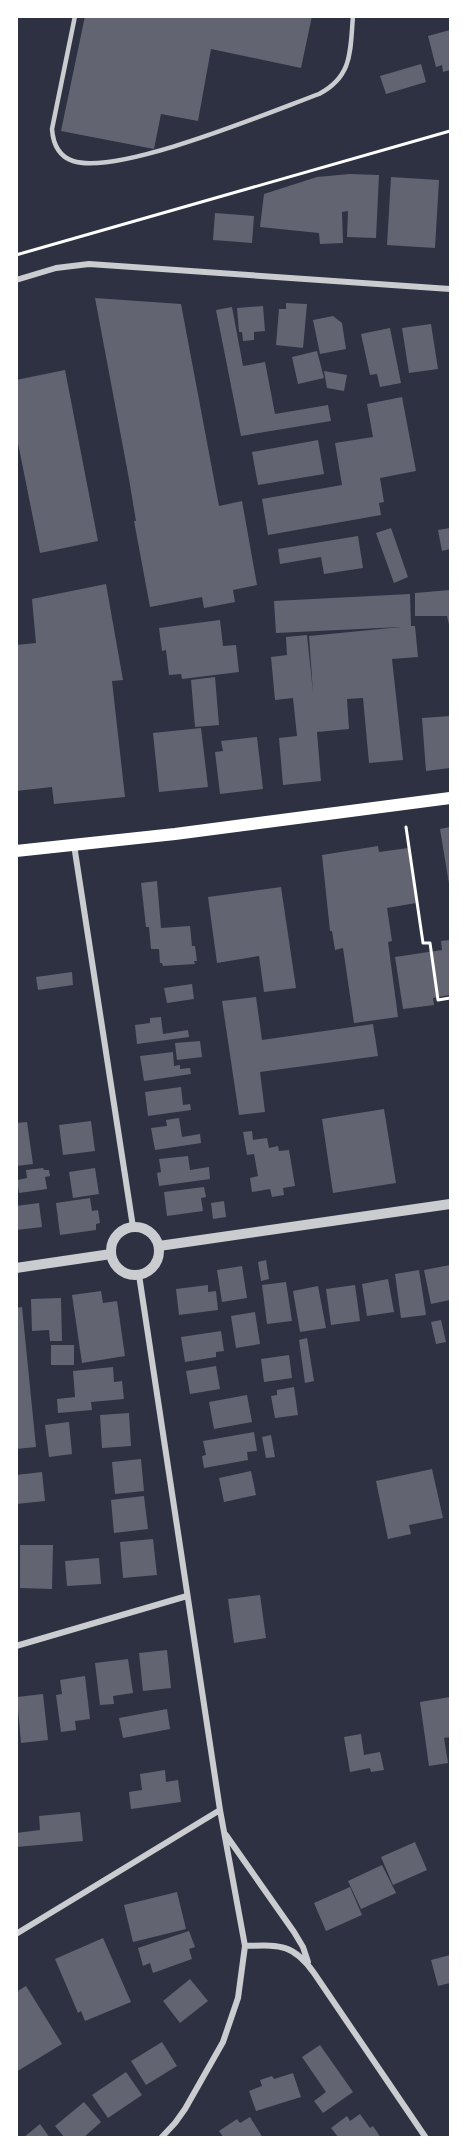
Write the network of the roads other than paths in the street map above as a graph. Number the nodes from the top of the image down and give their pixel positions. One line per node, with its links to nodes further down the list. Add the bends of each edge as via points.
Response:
1 (75, 16): 2 (lane, via 52,129 53,140 65,156 84,163 154,153 334,86 343,75 349,56)
2 (353, 16)
3 (16, 280): 4 (street, via 56,268 89,264)
4 (450, 289)
5 (450, 798): 6 (main road)
6 (74, 844): 7 (main road); 9 (street)
7 (16, 851)
8 (450, 1204): 10 (street)
9 (133, 1227): 10 (street, via 152,1233); 11 (street, via 114,1239)
10 (159, 1246): 13 (street, via 157,1261)
11 (111, 1254): 12 (street); 13 (street, via 124,1272)
12 (16, 1268)
13 (139, 1275): 14 (street)
14 (187, 1596): 15 (street); 16 (street)
15 (16, 1646)
16 (220, 1810): 17 (street); 18 (street)
17 (224, 1832): 19 (street); 20 (street, via 294,1932)
18 (16, 1934)
19 (245, 1946): 20 (street, via 284,1946); 21 (street, via 238,1998 223,2042 185,2109)
20 (308, 1964): 22 (street)
21 (161, 2138)
22 (426, 2138)

